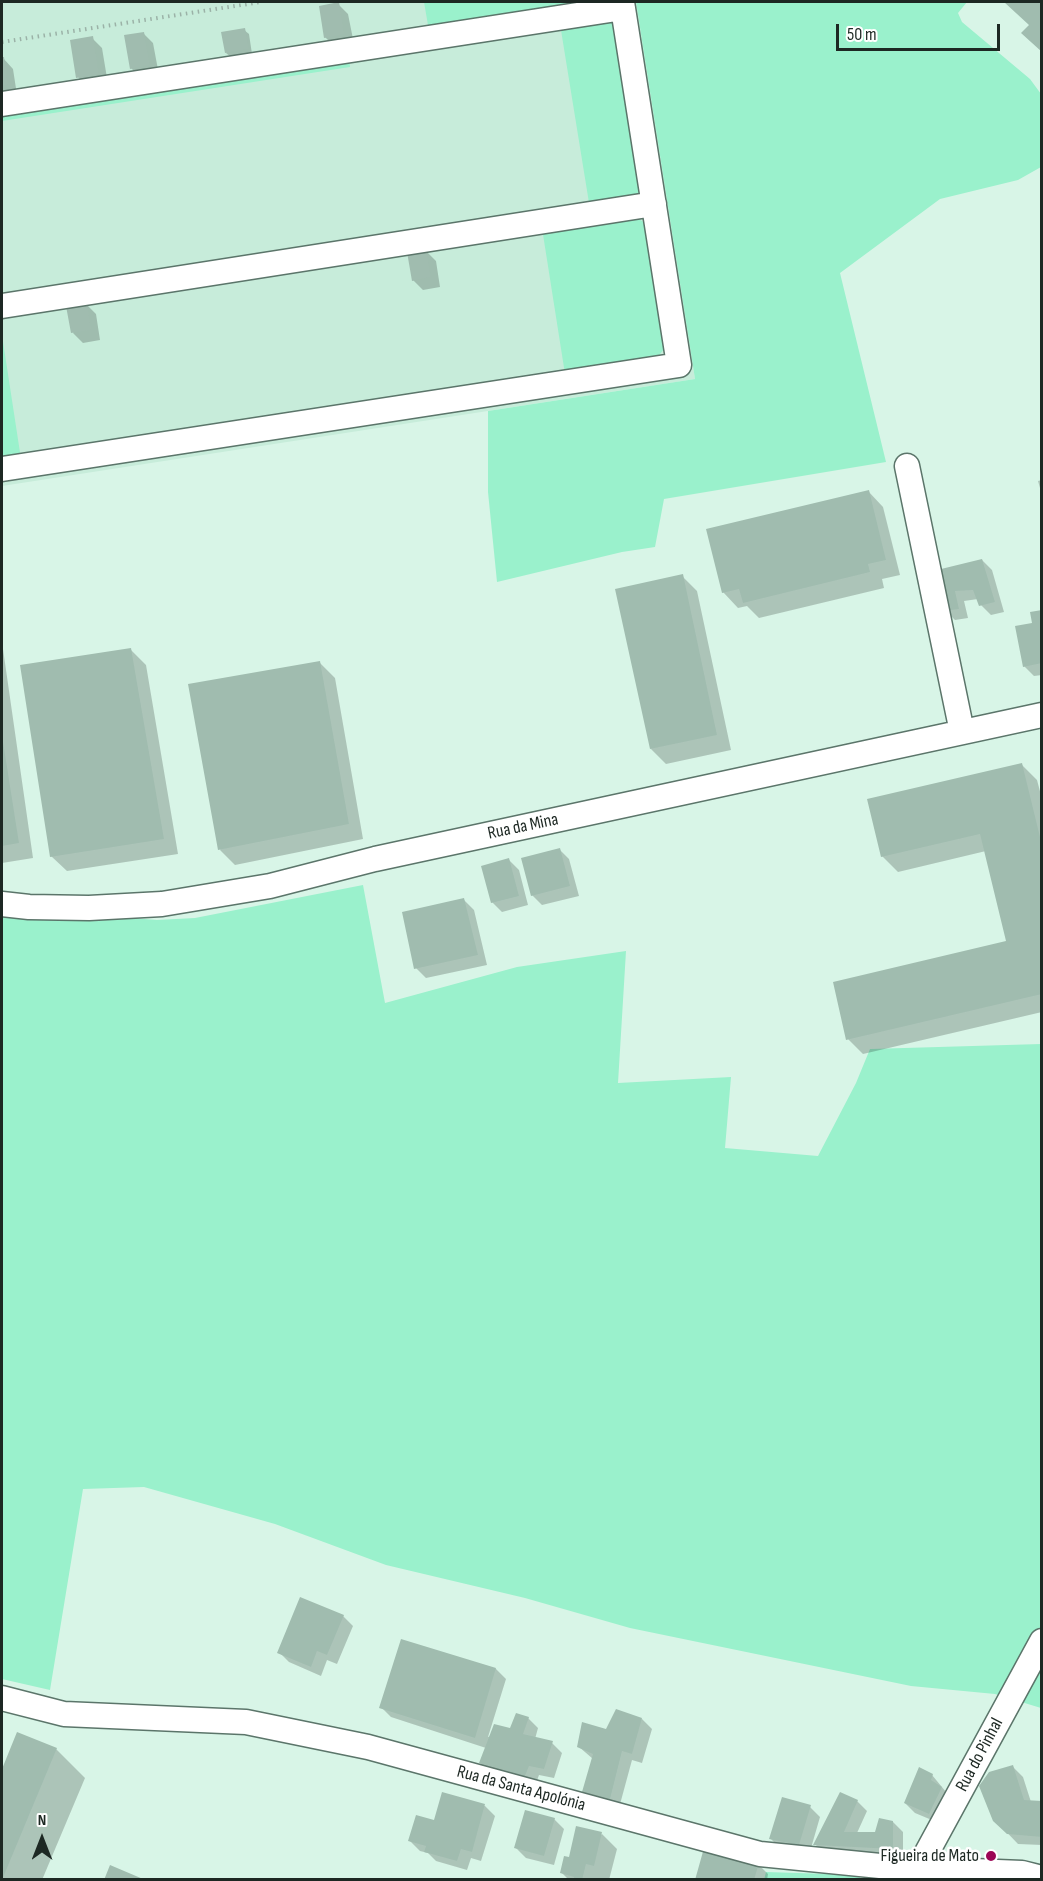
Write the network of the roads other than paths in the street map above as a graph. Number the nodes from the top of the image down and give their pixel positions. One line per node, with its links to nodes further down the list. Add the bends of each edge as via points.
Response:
1 (623, 5): 2 (street); 3 (street)
2 (2, 104)
3 (654, 204): 4 (street); 6 (street, via 678,365)
4 (2, 306)
5 (907, 466): 8 (street)
6 (2, 469)
7 (1041, 715): 8 (street, Rua da Mina)
8 (962, 732): 9 (street, Rua da Mina, via 375,859 259,888 162,904 88,908)
9 (2, 904)
10 (1041, 1641): 12 (street, Rua do Pinhal)
11 (2, 1698): 12 (street, Rua da Santa Apolónia, via 64,1714 246,1722 368,1747 760,1854)
12 (918, 1869): 13 (street, Rua da Santa Apolónia)
13 (1028, 1877)

